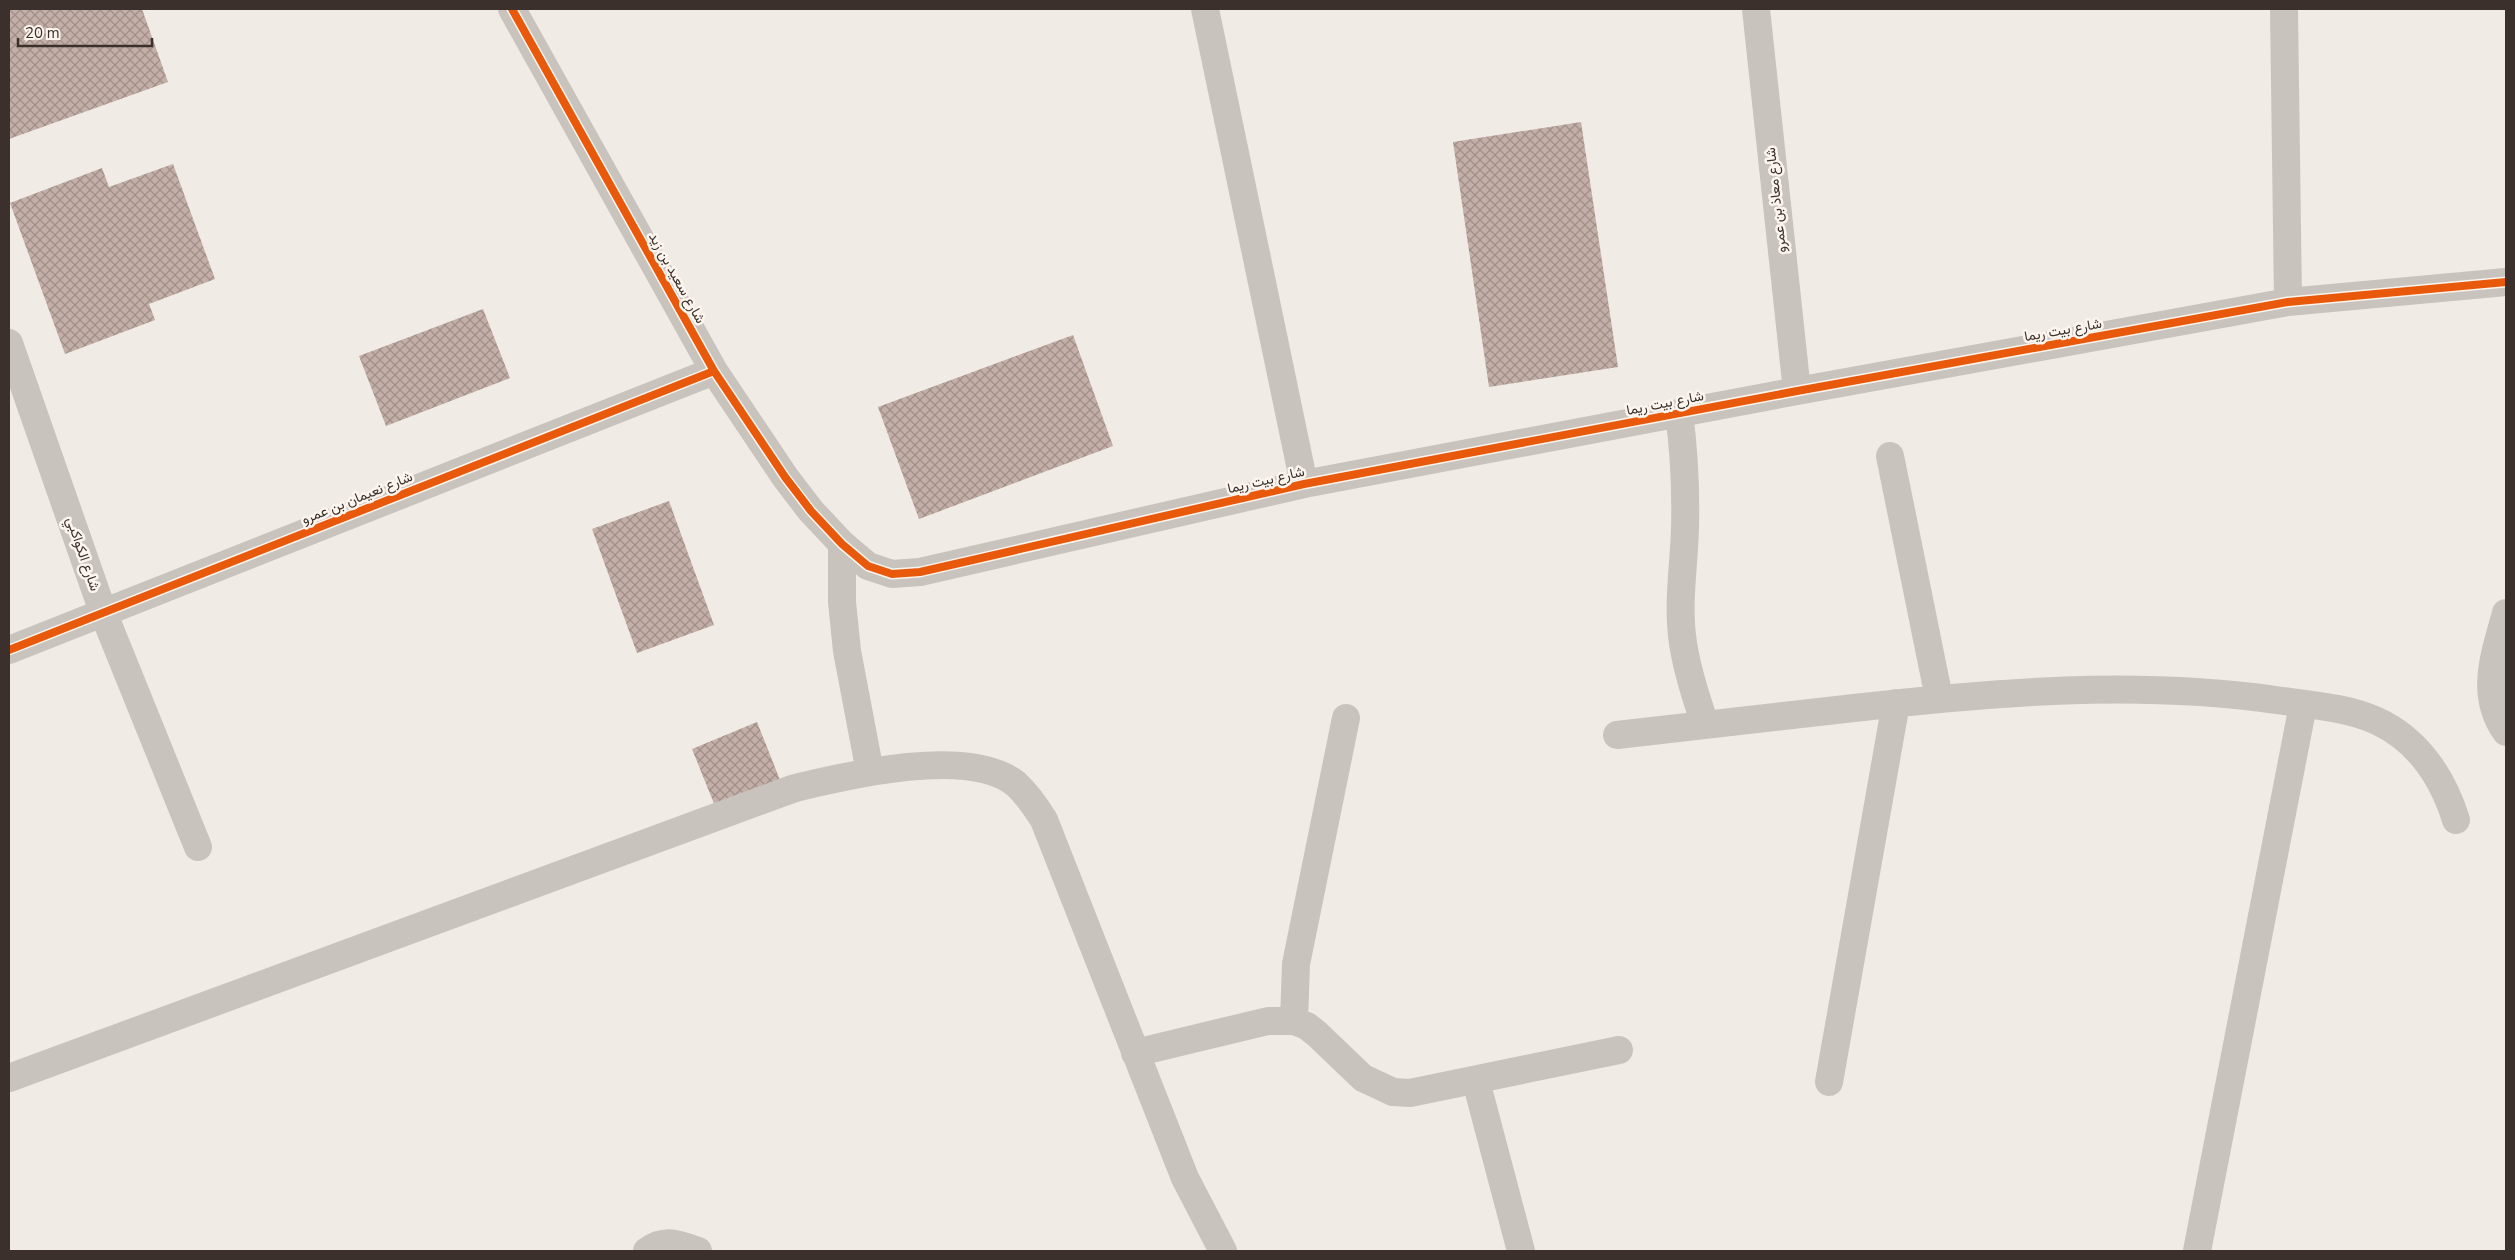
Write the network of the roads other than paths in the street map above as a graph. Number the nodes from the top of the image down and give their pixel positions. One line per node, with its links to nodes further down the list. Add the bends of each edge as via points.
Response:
1 (512, 9): 8 (street, شارع سعيد بن زيد)
2 (1205, 9): 12 (street)
3 (1756, 9): 9 (street, شارع معاذ بن عمرو)
4 (2284, 9): 6 (street)
5 (2506, 282): 6 (street, شارع بيت ريما)
6 (2288, 302): 9 (street, شارع بيت ريما)
7 (9, 343): 14 (street, شارع الكواكبي)
8 (714, 371): 13 (street, شارع سعيد بن زيد, via 785,476); 14 (street, شارع نعيمان بن عمرو)
9 (1797, 391): 10 (street, شارع بيت ريما)
10 (1679, 413): 12 (street, شارع بيت ريما); 21 (street, via 1685,502 1680,600 1683,643)
11 (1890, 456): 17 (street)
12 (1304, 484): 13 (street, شارع بيت ريما, via 920,572 892,574 868,566)
13 (842, 544): 24 (street, via 842,602 847,651)
14 (103, 612): 16 (street, شارع نعيمان بن عمرو); 26 (street, شارع الكواكبي)
15 (2506, 613): 22 (street, via 2490,670 2490,692 2495,712)
16 (9, 650)
17 (1939, 698): 18 (street); 19 (street, via 2104,690 2250,697)
18 (1896, 703): 21 (street); 32 (street)
19 (2304, 704): 25 (street, via 2356,712 2401,735 2436,773); 37 (street)
20 (1346, 718): 27 (street, via 1296,964)
21 (1705, 724): 23 (street)
22 (2506, 732)
23 (1617, 735)
24 (870, 772): 29 (street, via 918,767 971,767 993,772 1015,783 1032,800 1044,820); 30 (street, via 795,788)
25 (2456, 820)
26 (198, 847)
27 (1294, 1021): 29 (street, via 1268,1021); 31 (street, via 1317,1034 1363,1078 1393,1092 1426,1092)
28 (1619, 1050): 31 (street)
29 (1136, 1053): 35 (street, via 1185,1178)
30 (9, 1078)
31 (1476, 1081): 36 (street)
32 (1829, 1082)
33 (647, 1251): 34 (street, via 665,1242)
34 (698, 1251)
35 (1223, 1251)
36 (1521, 1251)
37 (2197, 1251)

